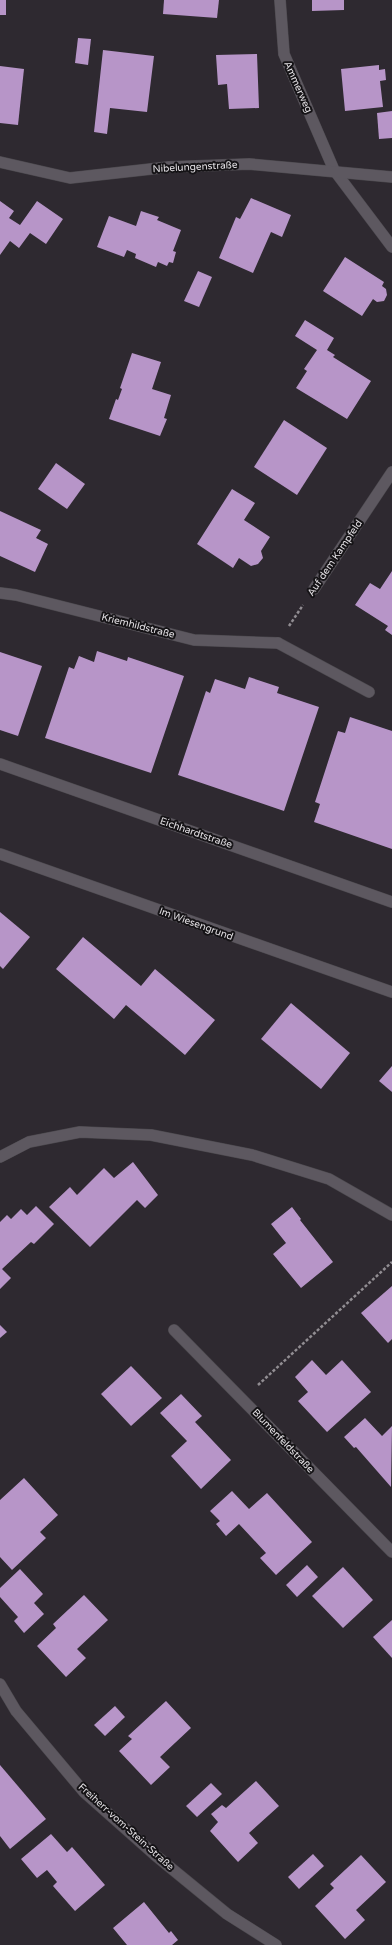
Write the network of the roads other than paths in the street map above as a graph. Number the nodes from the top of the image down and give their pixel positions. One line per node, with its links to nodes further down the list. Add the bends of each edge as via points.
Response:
1 (280, 0): 3 (street, Ammerweg, via 284,54)
2 (0, 162): 3 (street, Nibelungenstraße, via 70,178 169,167 249,164)
3 (334, 170): 4 (street, Nibelungenstraße); 5 (street)
4 (392, 177)
5 (392, 247)
6 (392, 472): 7 (street, Auf dem Kampfeld)
7 (314, 589)
8 (0, 593): 9 (street, Kriemhildstraße, via 194,640 278,643)
9 (369, 692)
10 (0, 764): 12 (street, Eichhardtstraße)
11 (0, 854): 13 (street, Im Wiesengrund)
12 (392, 902)
13 (392, 992)
14 (0, 1157): 15 (street, via 29,1142 80,1132 152,1136 252,1155 329,1179)
15 (392, 1215)
16 (174, 1330): 17 (street, Blumenfeldstraße)
17 (392, 1552)
18 (0, 1684): 19 (street, Freiherr-vom-Stein-Straße, via 16,1711 84,1792 227,1914)
19 (276, 1945)

